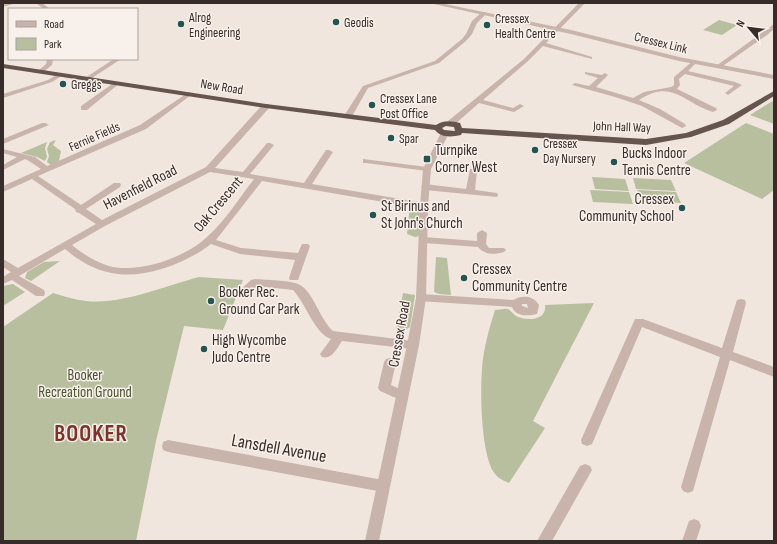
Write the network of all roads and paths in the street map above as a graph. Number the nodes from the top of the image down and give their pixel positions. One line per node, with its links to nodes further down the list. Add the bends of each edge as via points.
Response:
1 (14, 3): 4 (street)
2 (432, 3): 5 (street, Cressex Link)
3 (582, 3): 7 (street)
4 (3, 6)
5 (484, 13): 7 (street, Cressex Link); 39 (street, via 474,22 464,40 437,62 365,87)
6 (774, 26): 14 (street)
7 (556, 29): 8 (street); 12 (street, Cressex Link)
8 (542, 44): 9 (street); 34 (street)
9 (590, 58)
10 (50, 60): 15 (street, via 49,65)
11 (116, 60): 21 (street)
12 (694, 62): 14 (street, Cressex Link); 16 (street)
13 (3, 66): 15 (highway, New Road)
14 (718, 67): 19 (street, Cressex Link)
15 (40, 72): 18 (highway, New Road)
16 (684, 72): 25 (street); 28 (street, via 676,78 677,85)
17 (587, 73): 26 (street, via 604,76)
18 (60, 75): 21 (highway, New Road); 32 (street, via 50,81)
19 (762, 75): 20 (street, Cressex Link); 22 (street, Cressex Link)
20 (774, 77)
21 (87, 79): 23 (highway, New Road)
22 (774, 81)
23 (117, 83): 31 (highway, New Road); 37 (street)
24 (575, 85): 26 (street)
25 (739, 85): 27 (street); 29 (street)
26 (591, 88): 33 (street)
27 (748, 88)
28 (673, 89): 33 (street, via 646,93); 38 (street)
29 (728, 93)
30 (774, 93): 43 (highway, John Hall Way, via 726,122 688,136 646,142)
31 (189, 94): 35 (highway, New Road); 54 (street, Fernie Fields, via 143,127)
32 (3, 96)
33 (635, 100): 42 (street, via 652,107)
34 (478, 101): 36 (street, via 514,110); 40 (street)
35 (266, 106): 39 (highway, New Road); 52 (street, Havenfield Road)
36 (520, 106)
37 (84, 108)
38 (714, 110)
39 (348, 116): 44 (highway, New Road)
40 (451, 123): 43 (highway, via 457,125); 44 (highway, via 442,124)
41 (45, 126): 45 (street)
42 (682, 126)
43 (459, 130): 44 (highway, John Hall Way, via 455,134)
44 (442, 131): 53 (street, Cressex Road)
45 (3, 142)
46 (270, 145): 57 (street)
47 (3, 151): 49 (street)
48 (329, 152): 60 (street)
49 (23, 157): 51 (street); 54 (street, via 32,159)
50 (366, 161): 53 (street)
51 (3, 168)
52 (209, 169): 57 (street); 67 (street, Havenfield Road)
53 (427, 169): 61 (street, Cressex Road)
54 (47, 170): 56 (street, Fernie Fields)
55 (473, 171): 63 (street)
56 (32, 176): 62 (street, Fernie Fields); 66 (street)
57 (244, 176): 58 (street)
58 (259, 179): 60 (street); 70 (street, Oak Crescent)
59 (116, 185): 66 (street)
60 (306, 186): 65 (street)
61 (425, 187): 63 (street); 65 (street, Cressex Road)
62 (3, 189)
63 (470, 192): 64 (street)
64 (494, 195)
65 (424, 206): 69 (street, Cressex Road)
66 (79, 210): 67 (street)
67 (102, 224): 72 (street, Havenfield Road)
68 (482, 233): 71 (street)
69 (424, 240): 71 (street); 81 (street, Cressex Road)
70 (210, 241): 72 (street, Oak Crescent, via 176,260 142,269 119,271 82,258); 75 (street, via 240,251)
71 (482, 244): 74 (street, via 487,251)
72 (66, 245): 77 (street, Havenfield Road)
73 (305, 246): 75 (street)
74 (501, 250)
75 (301, 258): 78 (street)
76 (3, 262): 77 (street)
77 (11, 276): 80 (street)
78 (294, 278)
79 (245, 290): 84 (street, via 255,282 296,287 305,297 323,329)
80 (40, 293)
81 (421, 298): 83 (street); 85 (street, Cressex Road)
82 (741, 303): 87 (street)
83 (516, 304)
84 (339, 337): 85 (street); 86 (street)
85 (413, 345): 90 (street, Cressex Road)
86 (326, 354)
87 (726, 354): 89 (street); 91 (street, via 639,322); 95 (street)
88 (390, 362): 90 (street, via 384,388)
89 (774, 372)
90 (402, 395): 94 (street, Cressex Road)
91 (587, 440)
92 (168, 446): 94 (street, Lansdell Avenue)
93 (584, 470): 98 (street)
94 (383, 486): 97 (street, Cressex Road)
95 (688, 487)
96 (694, 526): 99 (street)
97 (372, 541)
98 (544, 541)
99 (689, 541)

